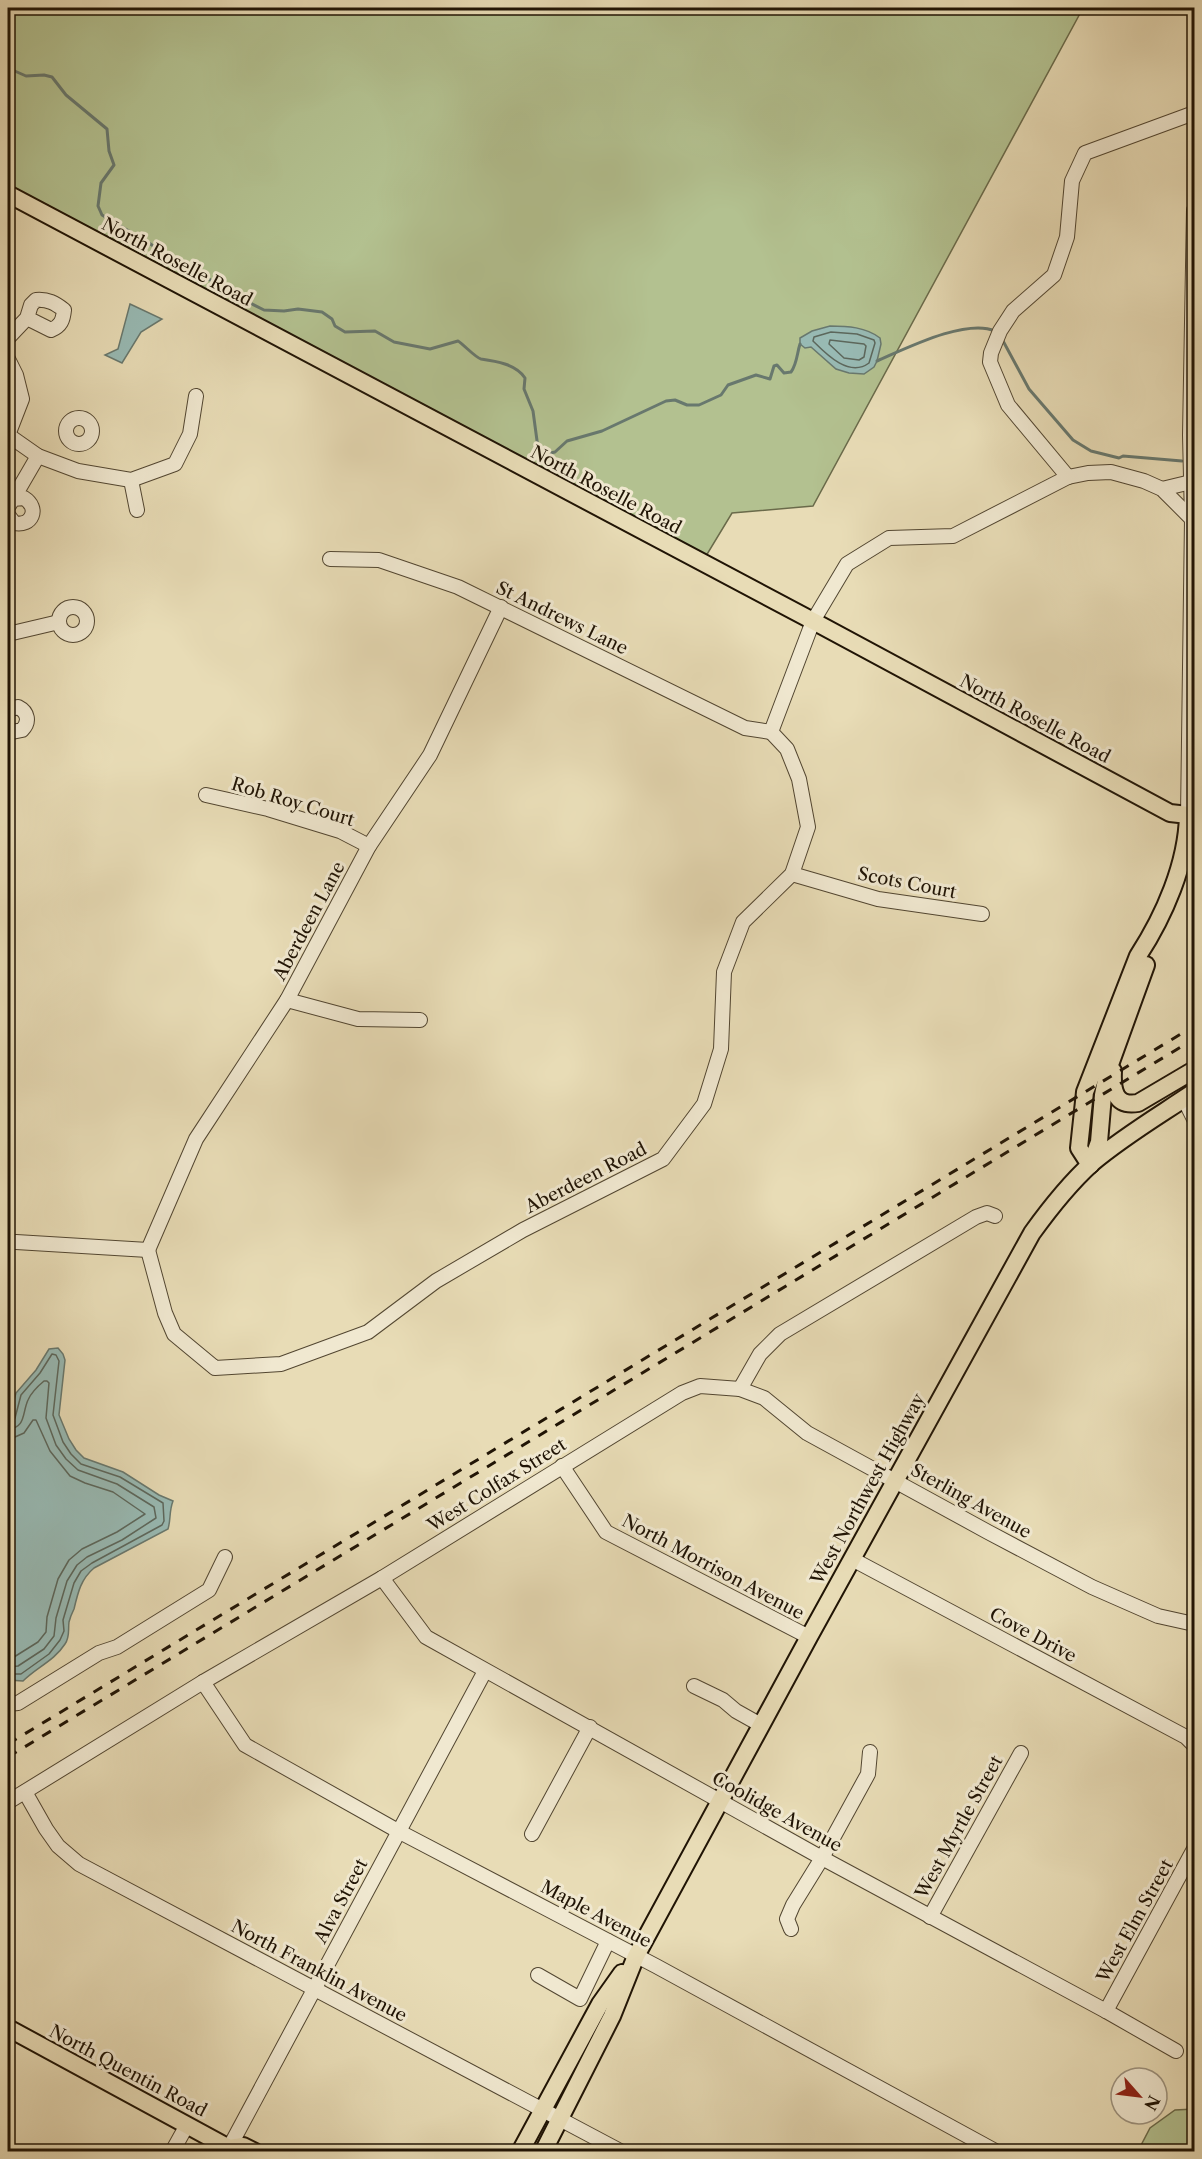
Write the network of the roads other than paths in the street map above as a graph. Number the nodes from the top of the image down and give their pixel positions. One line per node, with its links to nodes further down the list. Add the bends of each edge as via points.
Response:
1 (1194, 112): 12 (street, via 1085,153 1072,181 1067,237 1054,275 1013,310 991,353 990,362 1008,405)
2 (8, 194): 22 (main road, North Roselle Road)
3 (1194, 210): 14 (street)
4 (27, 318): 5 (street)
5 (8, 338)
6 (8, 359): 8 (street, via 22,399)
7 (196, 396): 13 (street, via 190,434 175,464)
8 (8, 435): 10 (street)
9 (79, 444): 11 (street)
10 (38, 456): 11 (street); 16 (street)
11 (78, 471): 13 (street)
12 (1068, 477): 15 (street, via 1111,472); 22 (street, via 953,536 889,538 847,564)
13 (131, 480): 17 (street)
14 (1191, 482): 15 (street); 19 (street)
15 (1162, 489): 19 (street)
16 (10, 503): 18 (street, via 20,497 28,500 33,507 32,516 19,524)
17 (138, 510)
18 (8, 515)
19 (1192, 519): 24 (street)
20 (330, 559): 21 (street, St Andrews Lane, via 390,563)
21 (501, 607): 28 (street, St Andrews Lane, via 745,728); 31 (street, Aberdeen Lane, via 430,754)
22 (813, 621): 28 (street); 30 (main road, North Roselle Road, via 1170,813)
23 (59, 622): 25 (street)
24 (1192, 626): 30 (street)
25 (8, 634)
26 (8, 710): 27 (street, via 22,709 27,722 22,730)
27 (8, 730)
28 (771, 732): 32 (street, Aberdeen Road, via 787,749 799,779 808,827)
29 (206, 795): 31 (street, Rob Roy Court, via 340,831)
30 (1188, 815): 34 (main road, via 1179,870)
31 (369, 846): 35 (street, Aberdeen Lane)
32 (792, 874): 33 (street, Scots Court, via 878,899); 44 (street, Aberdeen Road, via 743,922 724,972 721,1049 704,1104 663,1159 504,1241 436,1281 368,1332 281,1364 216,1368 174,1334)
33 (982, 914)
34 (1150, 938): 37 (main road, via 1148,959); 41 (main road, via 1138,956 1085,1092 1079,1149)
35 (287, 1000): 36 (street, via 358,1019); 44 (street, Aberdeen Lane, via 196,1139)
36 (420, 1020)
37 (1114, 1054): 38 (main road, via 1112,1089 1129,1105); 41 (main road, via 1103,1095 1099,1142)
38 (1194, 1070)
39 (1189, 1095): 40 (street); 41 (main road, West Northwest Highway)
40 (1194, 1119)
41 (1090, 1165): 47 (main road, West Northwest Highway, via 1032,1233)
42 (995, 1216): 45 (street, via 987,1213 976,1217 780,1334 760,1354)
43 (16, 1242): 44 (street)
44 (148, 1250)
45 (740, 1389): 46 (street, West Colfax Street, via 700,1386 682,1393); 47 (street, Sterling Avenue, via 764,1398 807,1433)
46 (562, 1466): 50 (street, West Colfax Street); 52 (street, North Morrison Avenue, via 606,1532)
47 (895, 1481): 49 (main road, West Northwest Highway); 51 (street, Sterling Avenue, via 1092,1587 1158,1616)
48 (225, 1557): 56 (street, via 209,1590 117,1647 99,1653 18,1703)
49 (852, 1559): 52 (main road, West Northwest Highway); 59 (street, Cove Drive, via 1186,1737)
50 (382, 1578): 53 (street, Coolidge Avenue, via 426,1637); 54 (street, West Colfax Street)
51 (1194, 1624)
52 (809, 1637): 57 (main road, West Northwest Highway)
53 (485, 1671): 58 (street, Coolidge Avenue); 65 (street, Alva Street)
54 (203, 1682): 62 (street, West Colfax Street); 65 (street, Maple Avenue, via 245,1745)
55 (694, 1686): 57 (street)
56 (8, 1704)
57 (761, 1725): 63 (main road, West Northwest Highway)
58 (590, 1727): 63 (street, Coolidge Avenue); 66 (street)
59 (1194, 1745)
60 (870, 1752): 68 (street, via 868,1774)
61 (1021, 1753): 69 (street, West Myrtle Street)
62 (25, 1792): 64 (street, West Colfax Street); 74 (street, North Franklin Avenue, via 58,1846 79,1864)
63 (720, 1801): 68 (street, Coolidge Avenue); 72 (main road, West Northwest Highway)
64 (8, 1802)
65 (398, 1831): 71 (street, Maple Avenue); 74 (street, Alva Street)
66 (532, 1834)
67 (1194, 1849): 75 (street, West Elm Street)
68 (822, 1858): 69 (street, Coolidge Avenue); 70 (street, via 793,1905 787,1919)
69 (930, 1917): 75 (street, Coolidge Avenue)
70 (791, 1929)
71 (608, 1941): 72 (street, Maple Avenue); 73 (street, via 580,1999)
72 (636, 1956): 78 (main road, West Northwest Highway, via 600,2004); 79 (main road, West Northwest Highway, via 612,2016); 87 (street, Maple Avenue)
73 (538, 1975)
74 (314, 1989): 78 (street, North Franklin Avenue); 81 (street, Alva Street)
75 (1106, 2011): 77 (street, Coolidge Avenue)
76 (8, 2028): 80 (main road, North Quentin Road)
77 (1176, 2051)
78 (542, 2109): 79 (street, North Franklin Avenue); 84 (main road, West Northwest Highway)
79 (560, 2119): 85 (main road, West Northwest Highway); 86 (street, North Franklin Avenue)
80 (187, 2125): 81 (main road, North Quentin Road); 82 (street)
81 (230, 2150): 83 (main road, North Quentin Road, via 243,2146)
82 (172, 2151)
83 (255, 2151)
84 (520, 2151)
85 (543, 2151)
86 (622, 2151)
87 (997, 2151)

